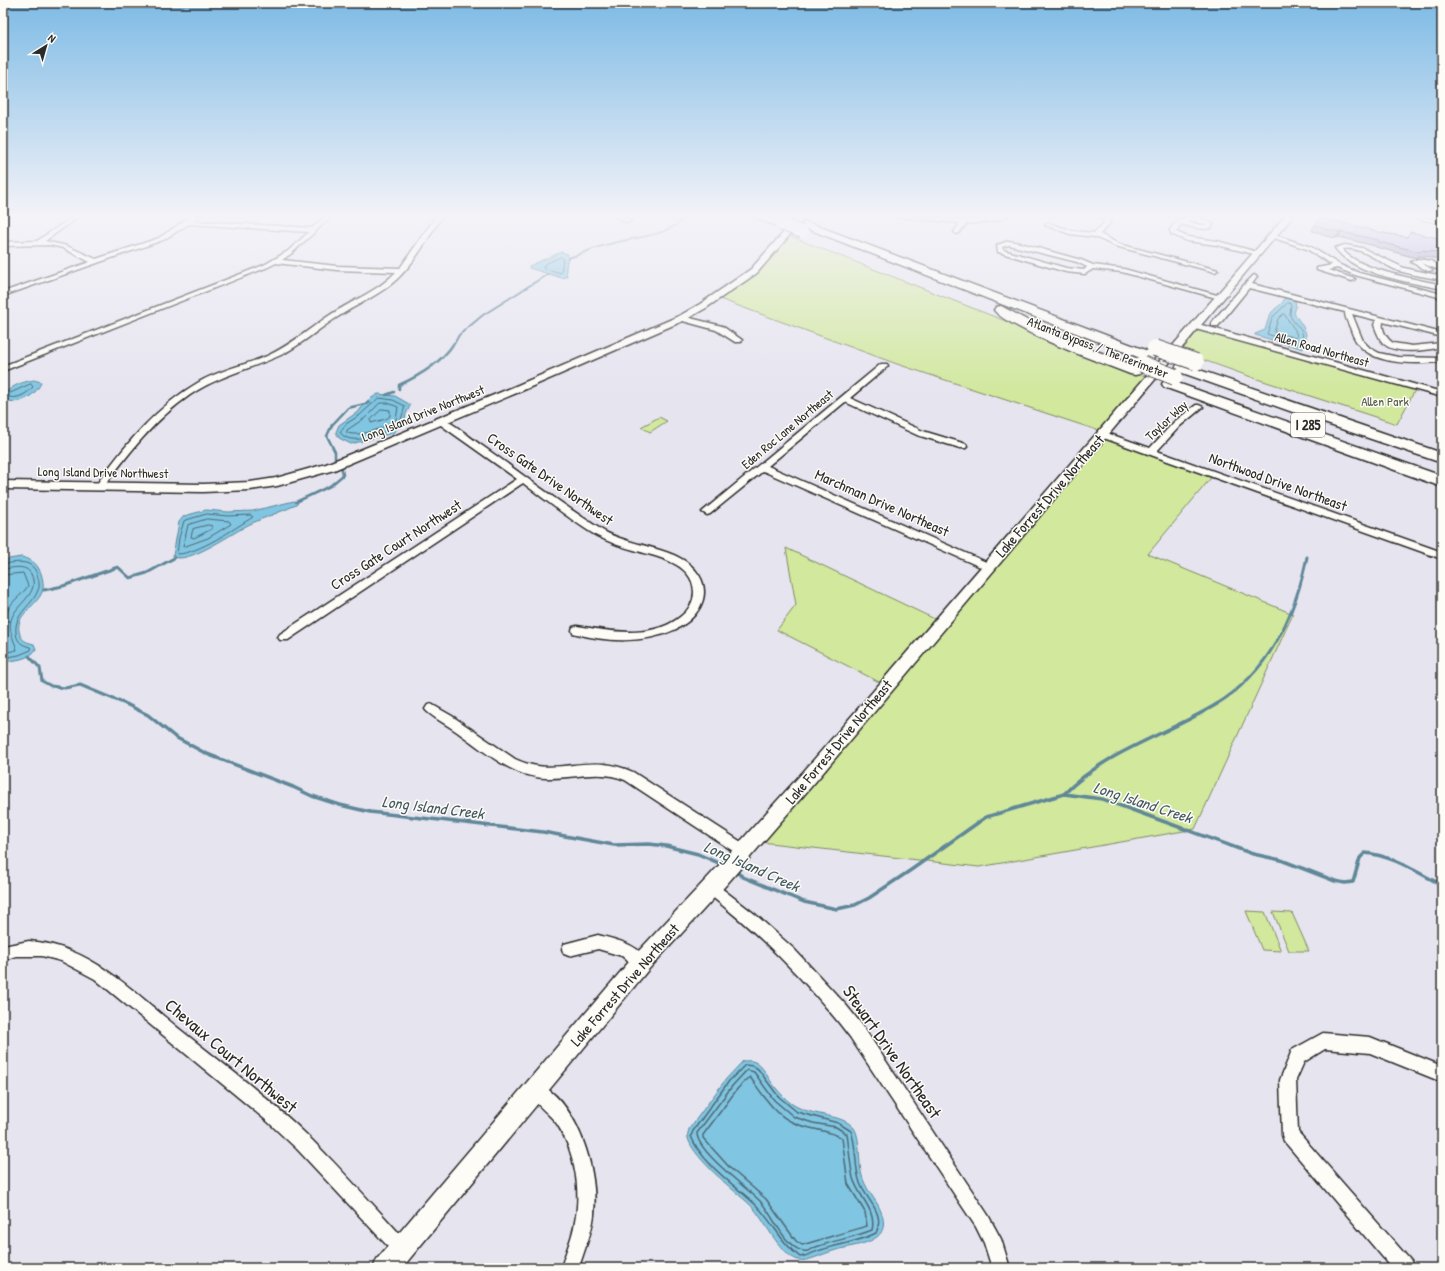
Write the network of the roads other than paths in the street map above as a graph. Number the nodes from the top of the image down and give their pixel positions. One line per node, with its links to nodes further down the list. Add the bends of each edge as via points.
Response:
1 (60, 274): 19 (street)
2 (246, 274): 34 (street)
3 (397, 274): 50 (street, via 386,284 333,316 292,347 214,378 189,392 144,430)
4 (749, 274): 24 (street, Long Island Drive Northwest)
5 (919, 274): 31 (highway, via 1001,310 1024,325)
6 (946, 274): 31 (highway, via 1020,302)
7 (1137, 274): 21 (street)
8 (1240, 274): 21 (street, Lake Forrest Drive Northeast)
9 (1339, 274): 22 (street, via 1423,297)
10 (1359, 274): 20 (street)
11 (1390, 274): 16 (street)
12 (1428, 274): 16 (street)
13 (1432, 274): 15 (street)
14 (1254, 277): 17 (street)
15 (1442, 278)
16 (1424, 283): 18 (street)
17 (1248, 285): 23 (street); 26 (street)
18 (1442, 287)
19 (3, 294)
20 (1442, 296)
21 (1220, 298): 27 (street, Lake Forrest Drive Northeast)
22 (1432, 302)
23 (1349, 311): 25 (street); 32 (street, via 1348,315 1358,340 1370,350 1400,360)
24 (682, 318): 29 (street, via 719,328); 39 (street, Long Island Drive Northwest)
25 (1380, 319): 28 (street, via 1412,324); 30 (street, via 1378,325 1386,341 1391,345 1416,348)
26 (1215, 324)
27 (1195, 326): 36 (street, Allen Road Northeast); 40 (street, Lake Forrest Drive Northeast)
28 (1442, 335)
29 (738, 340)
30 (1442, 345)
31 (1145, 360): 35 (highway); 35 (highway, Atlanta Bypass / The Perimeter / I 285)
32 (1442, 360)
33 (884, 366): 37 (street, Eden Roc Lane Northeast)
34 (3, 368)
35 (1180, 373): 41 (highway); 44 (highway, Atlanta Bypass / The Perimeter / I 285); 46 (highway, Atlanta Bypass / The Perimeter / I 285, via 1314,427); 48 (highway)
36 (1442, 395)
37 (844, 399): 42 (street, via 920,433); 45 (street, Eden Roc Lane Northeast)
38 (1199, 407): 43 (street, Taylor Way, via 1177,424)
39 (441, 421): 47 (street, Cross Gate Drive Northwest); 50 (street, Long Island Drive Northwest, via 330,466 277,482 203,488)
40 (1104, 435): 43 (street, Northwood Drive Northeast); 53 (street, Lake Forrest Drive Northeast)
41 (1442, 444)
42 (964, 446)
43 (1151, 452): 52 (street, Northwood Drive Northeast)
44 (1442, 458)
45 (762, 467): 51 (street, Eden Roc Lane Northeast); 53 (street, Marchman Drive Northeast)
46 (1442, 470)
47 (523, 479): 54 (street, Cross Gate Drive Northwest, via 600,533 680,562 692,573 699,585 699,599 692,612 669,629 651,635 631,637); 55 (street, Cross Gate Court Northwest)
48 (1442, 482)
49 (3, 486): 50 (street, Long Island Drive Northwest)
50 (100, 486)
51 (707, 512)
52 (1442, 556)
53 (990, 567): 57 (street, Lake Forrest Drive Northeast)
54 (578, 630)
55 (284, 636)
56 (431, 709): 57 (street, via 510,763 524,769 545,773 602,769 629,776)
57 (739, 857): 58 (street, Lake Forrest Drive Northeast)
58 (715, 884): 61 (street, Lake Forrest Drive Northeast); 67 (street, Stewart Drive Northeast, via 805,969 836,1004 982,1221 992,1239)
59 (569, 949): 61 (street, via 598,942 626,950)
60 (3, 953): 64 (street, Chevaux Court Northwest, via 25,947 37,947 70,958 100,974 273,1114)
61 (641, 964): 63 (street, Lake Forrest Drive Northeast)
62 (1442, 1074): 68 (street, via 1370,1045 1323,1041 1298,1056 1288,1080 1290,1135)
63 (535, 1090): 64 (street, Lake Forrest Drive Northeast); 66 (street, via 552,1105 566,1124 577,1146 583,1172 586,1199 583,1226)
64 (402, 1249): 65 (street, Lake Forrest Drive Northeast)
65 (386, 1268)
66 (570, 1268)
67 (1001, 1268)
68 (1404, 1268)

